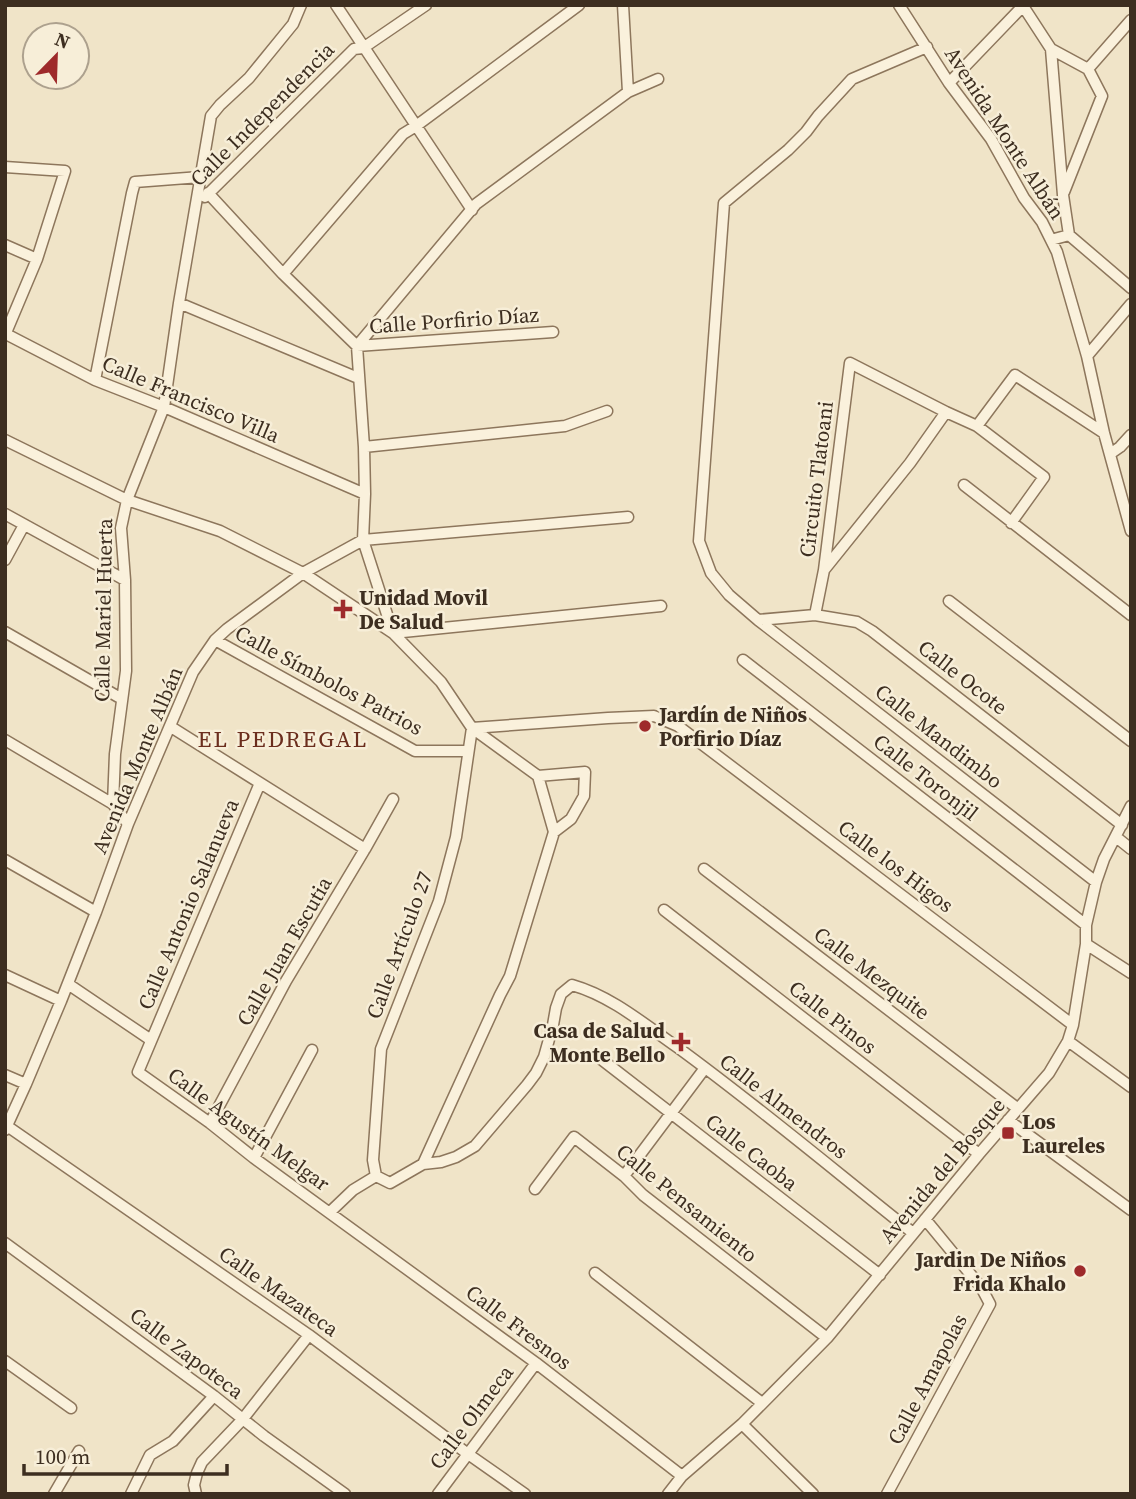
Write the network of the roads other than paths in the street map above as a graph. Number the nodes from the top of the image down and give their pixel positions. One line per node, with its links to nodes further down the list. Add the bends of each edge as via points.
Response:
1 (301, 5): 18 (street, Calle Mariel Huerta, via 293,24 211,116)
2 (336, 5): 10 (street)
3 (426, 5): 10 (street, Calle Independencia)
4 (579, 5): 16 (street)
5 (623, 5): 15 (street)
6 (900, 5): 9 (street, Avenida Monte Albán)
7 (1023, 6): 11 (street); 14 (street)
8 (1131, 20): 12 (street)
9 (927, 47): 14 (street, Avenida Monte Albán); 63 (street, Calle Mandimbo, via 852,79 797,141 724,203 699,541 711,573)
10 (363, 48): 16 (street); 19 (street, Calle Independencia, via 355,49)
11 (1051, 49): 12 (street); 20 (street)
12 (1088, 69): 20 (street, via 1102,96)
13 (658, 79): 15 (street)
14 (949, 83): 24 (street, Avenida Monte Albán, via 991,139)
15 (628, 92): 22 (street)
16 (416, 126): 22 (street); 27 (street, via 403,134)
17 (5, 167): 26 (street, via 65,170)
18 (200, 177): 21 (street, Calle Mariel Huerta); 36 (street, via 135,182)
19 (208, 193): 21 (street, Calle Independencia); 27 (street)
20 (1063, 195): 23 (street)
21 (196, 207): 29 (street, Calle Mariel Huerta)
22 (472, 210): 33 (street)
23 (1069, 235): 24 (street); 28 (street)
24 (1051, 240): 34 (street, Avenida Monte Albán)
25 (5, 245): 26 (street)
26 (37, 259): 32 (street)
27 (283, 274): 33 (street)
28 (1131, 288)
29 (179, 303): 35 (street); 37 (street, Calle Mariel Huerta)
30 (1131, 304): 34 (street)
31 (553, 332): 33 (street, Calle Porfirio Díaz)
32 (5, 335): 36 (street, Calle Francisco Villa)
33 (357, 346): 35 (street)
34 (1087, 356): 41 (street, Avenida Monte Albán)
35 (358, 378): 44 (street)
36 (95, 380): 37 (street, Calle Francisco Villa)
37 (164, 407): 47 (street, Calle Francisco Villa); 48 (street, Calle Mariel Huerta)
38 (607, 411): 44 (street, via 565,426)
39 (946, 412): 40 (street); 56 (street, Circuito Tlatoani); 56 (street, Circuito Tlatoani, via 850,363)
40 (977, 426): 41 (street, via 1015,375); 51 (street, via 1044,477)
41 (1104, 433): 45 (street, Avenida Monte Albán)
42 (1131, 435): 45 (street)
43 (5, 440): 48 (street)
44 (364, 447): 47 (street)
45 (1110, 454): 53 (street, Avenida Monte Albán)
46 (964, 485): 51 (street)
47 (365, 494): 54 (street)
48 (127, 500): 57 (street, via 220,531); 58 (street, Calle Mariel Huerta, via 121,528)
49 (5, 514): 52 (street)
50 (628, 517): 54 (street)
51 (1011, 523): 62 (street)
52 (24, 525): 55 (street); 58 (street)
53 (1131, 531)
54 (363, 540): 57 (street, Avenida Monte Albán); 65 (street)
55 (5, 560)
56 (824, 570): 61 (street)
57 (303, 573): 65 (street); 66 (street, Avenida Monte Albán)
58 (125, 580): 68 (street, Calle Mariel Huerta)
59 (949, 601): 72 (street)
60 (661, 606): 65 (street)
61 (815, 615): 63 (street, Calle Ocote); 80 (street, Calle Ocote, via 857,622 872,631)
62 (1131, 615)
63 (758, 620): 87 (street, Calle Mandimbo)
64 (5, 632): 68 (street)
65 (393, 633): 70 (street, via 441,682)
66 (215, 640): 69 (street, Avenida Monte Albán, via 193,672); 73 (street, Calle Símbolos Patrios, via 415,751)
67 (743, 660): 90 (street, Calle Toronjil)
68 (122, 699): 77 (street, Calle Mariel Huerta)
69 (171, 727): 75 (street); 79 (street, Avenida Monte Albán)
70 (472, 728): 73 (street, Calle Artículo 27); 74 (street); 96 (street, Calle los Higos, via 654,716 678,726)
71 (5, 740): 77 (street)
72 (1131, 741)
73 (468, 751): 113 (street, Calle Artículo 27, via 456,837 439,901 381,1049 373,1160)
74 (538, 776): 81 (street); 81 (street, via 585,772 584,796 571,819)
75 (260, 783): 83 (street); 97 (street, Calle Antonio Salanueva)
76 (393, 799): 83 (street, Calle Juan Escutia)
77 (113, 804): 79 (street)
78 (1131, 806): 80 (street, Avenida del Bosque)
79 (128, 824): 89 (street, Avenida Monte Albán)
80 (1122, 825): 82 (street, Avenida del Bosque)
81 (554, 832): 112 (street, via 510,976)
82 (1116, 837): 84 (street); 87 (street, Avenida del Bosque)
83 (365, 849): 108 (street, Calle Juan Escutia, via 286,981)
84 (1131, 849)
85 (5, 860): 89 (street)
86 (704, 869): 105 (street, Calle Mezquite)
87 (1096, 882): 90 (street, Avenida del Bosque)
88 (664, 910): 110 (street, Calle Pinos)
89 (96, 912): 94 (street, Avenida Monte Albán)
90 (1086, 925): 91 (street, Avenida del Bosque)
91 (1086, 944): 92 (street); 96 (street, Avenida del Bosque)
92 (1131, 973)
93 (5, 975): 95 (street)
94 (68, 984): 95 (street, Avenida Monte Albán); 97 (street)
95 (61, 1001): 103 (street, Avenida Monte Albán)
96 (1073, 1025): 98 (street, Avenida del Bosque)
97 (151, 1040): 108 (street, Calle Agustín Melgar, via 138,1072)
98 (1068, 1041): 104 (street); 105 (street, Avenida del Bosque, via 1049,1073)
99 (312, 1050): 111 (street)
100 (601, 1059): 106 (street, Calle Caoba)
101 (705, 1068): 106 (street); 112 (street, Calle Almendros, via 628,1012 572,985 561,994 544,1057 527,1085 475,1146 457,1157); 119 (street, Calle Almendros)
102 (5, 1075): 103 (street)
103 (26, 1084): 109 (street, Avenida Monte Albán)
104 (1131, 1087)
105 (1017, 1108): 107 (street, Avenida del Bosque)
106 (670, 1113): 114 (street); 122 (street, Calle Caoba)
107 (1008, 1120): 110 (street, Avenida del Bosque); 116 (street)
108 (210, 1123): 111 (street, Calle Agustín Melgar)
109 (6, 1128): 123 (street, Calle Mazateca)
110 (979, 1154): 118 (street, Avenida del Bosque)
111 (254, 1158): 117 (street, Calle Agustín Melgar)
112 (424, 1164): 113 (street, via 390,1183)
113 (376, 1176): 117 (street)
114 (624, 1176): 115 (street, Calle Pensamiento, via 574,1137); 124 (street, Calle Pensamiento)
115 (535, 1189)
116 (1131, 1210)
117 (330, 1212): 126 (street, Calle Fresnos)
118 (925, 1219): 119 (street, Avenida del Bosque); 143 (street, Calle Amapolas, via 990,1304)
119 (913, 1233): 122 (street, Avenida del Bosque)
120 (5, 1243): 127 (street, Calle Zapoteca)
121 (595, 1273): 128 (street)
122 (880, 1275): 124 (street, Avenida del Bosque)
123 (309, 1335): 130 (street); 133 (street, Calle Mazateca)
124 (827, 1338): 128 (street, Avenida del Bosque)
125 (5, 1361): 129 (street)
126 (536, 1363): 133 (street, Calle Olmeca); 134 (street, Calle Fresnos)
127 (214, 1396): 130 (street, Calle Zapoteca); 136 (street, via 173,1441 149,1455)
128 (762, 1403): 131 (street, Avenida del Bosque)
129 (71, 1408)
130 (242, 1420): 137 (street, via 202,1462 194,1485); 138 (street, Calle Zapoteca)
131 (742, 1424): 134 (street, Avenida del Bosque); 142 (street)
132 (79, 1451): 135 (street)
133 (468, 1454): 139 (street, Calle Olmeca); 140 (street, Calle Mazateca)
134 (682, 1476): 141 (street, Avenida del Bosque)
135 (54, 1494)
136 (131, 1494)
137 (196, 1494)
138 (345, 1494)
139 (438, 1494)
140 (524, 1494)
141 (668, 1494)
142 (813, 1494)
143 (887, 1494)

